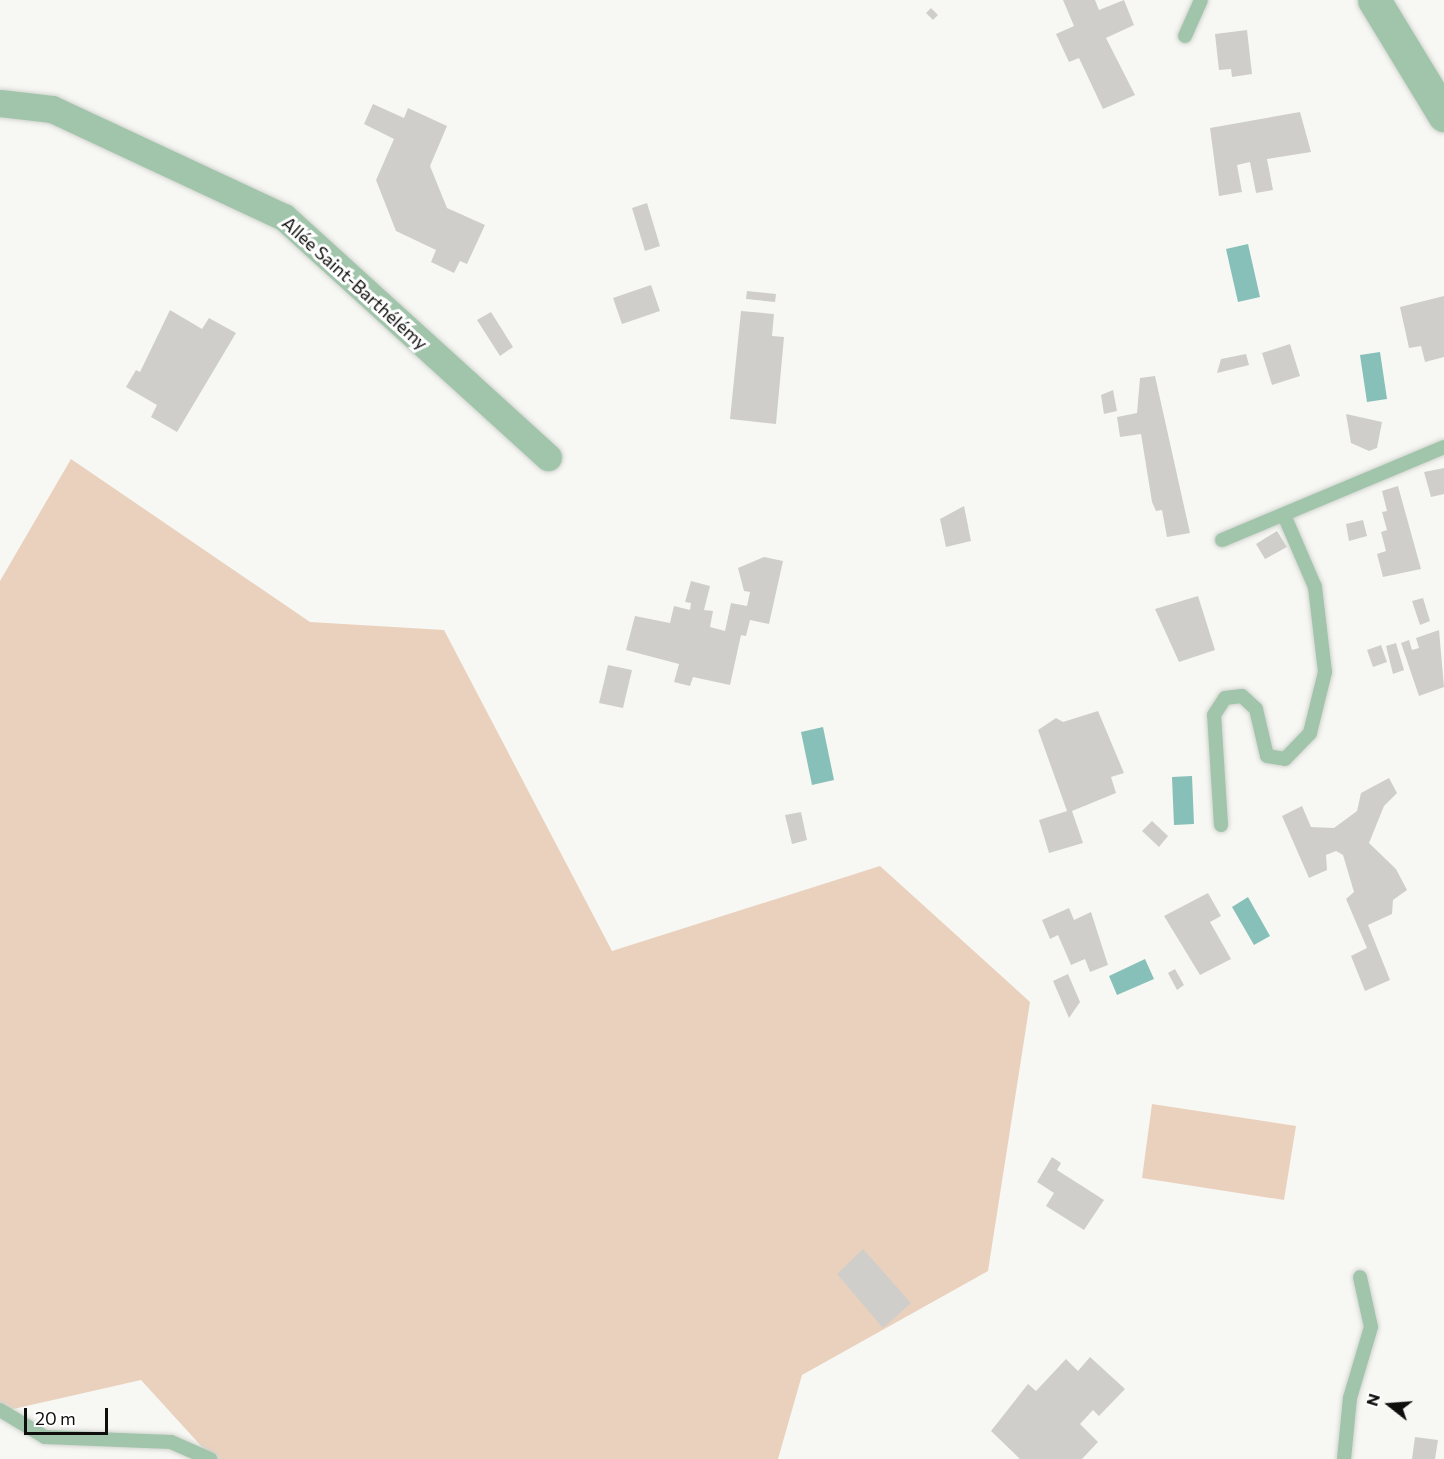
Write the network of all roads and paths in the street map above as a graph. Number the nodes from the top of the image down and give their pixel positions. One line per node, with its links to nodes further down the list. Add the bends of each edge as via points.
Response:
1 (1201, 0): 3 (lane)
2 (1374, 0): 5 (street)
3 (1185, 36)
4 (0, 103): 7 (street, Allée Saint-Barthélémy, via 52,109 284,217)
5 (1444, 115)
6 (1444, 447): 8 (lane)
7 (548, 457)
8 (1284, 515): 9 (lane); 10 (lane, via 1315,587 1325,672 1310,733 1285,759 1267,756 1256,709 1242,696 1224,698 1214,715)
9 (1222, 540)
10 (1221, 825)
11 (1360, 1277): 14 (lane, via 1371,1328 1350,1398)
12 (0, 1410): 13 (lane, via 45,1437 171,1442)
13 (210, 1459)
14 (1344, 1459)

